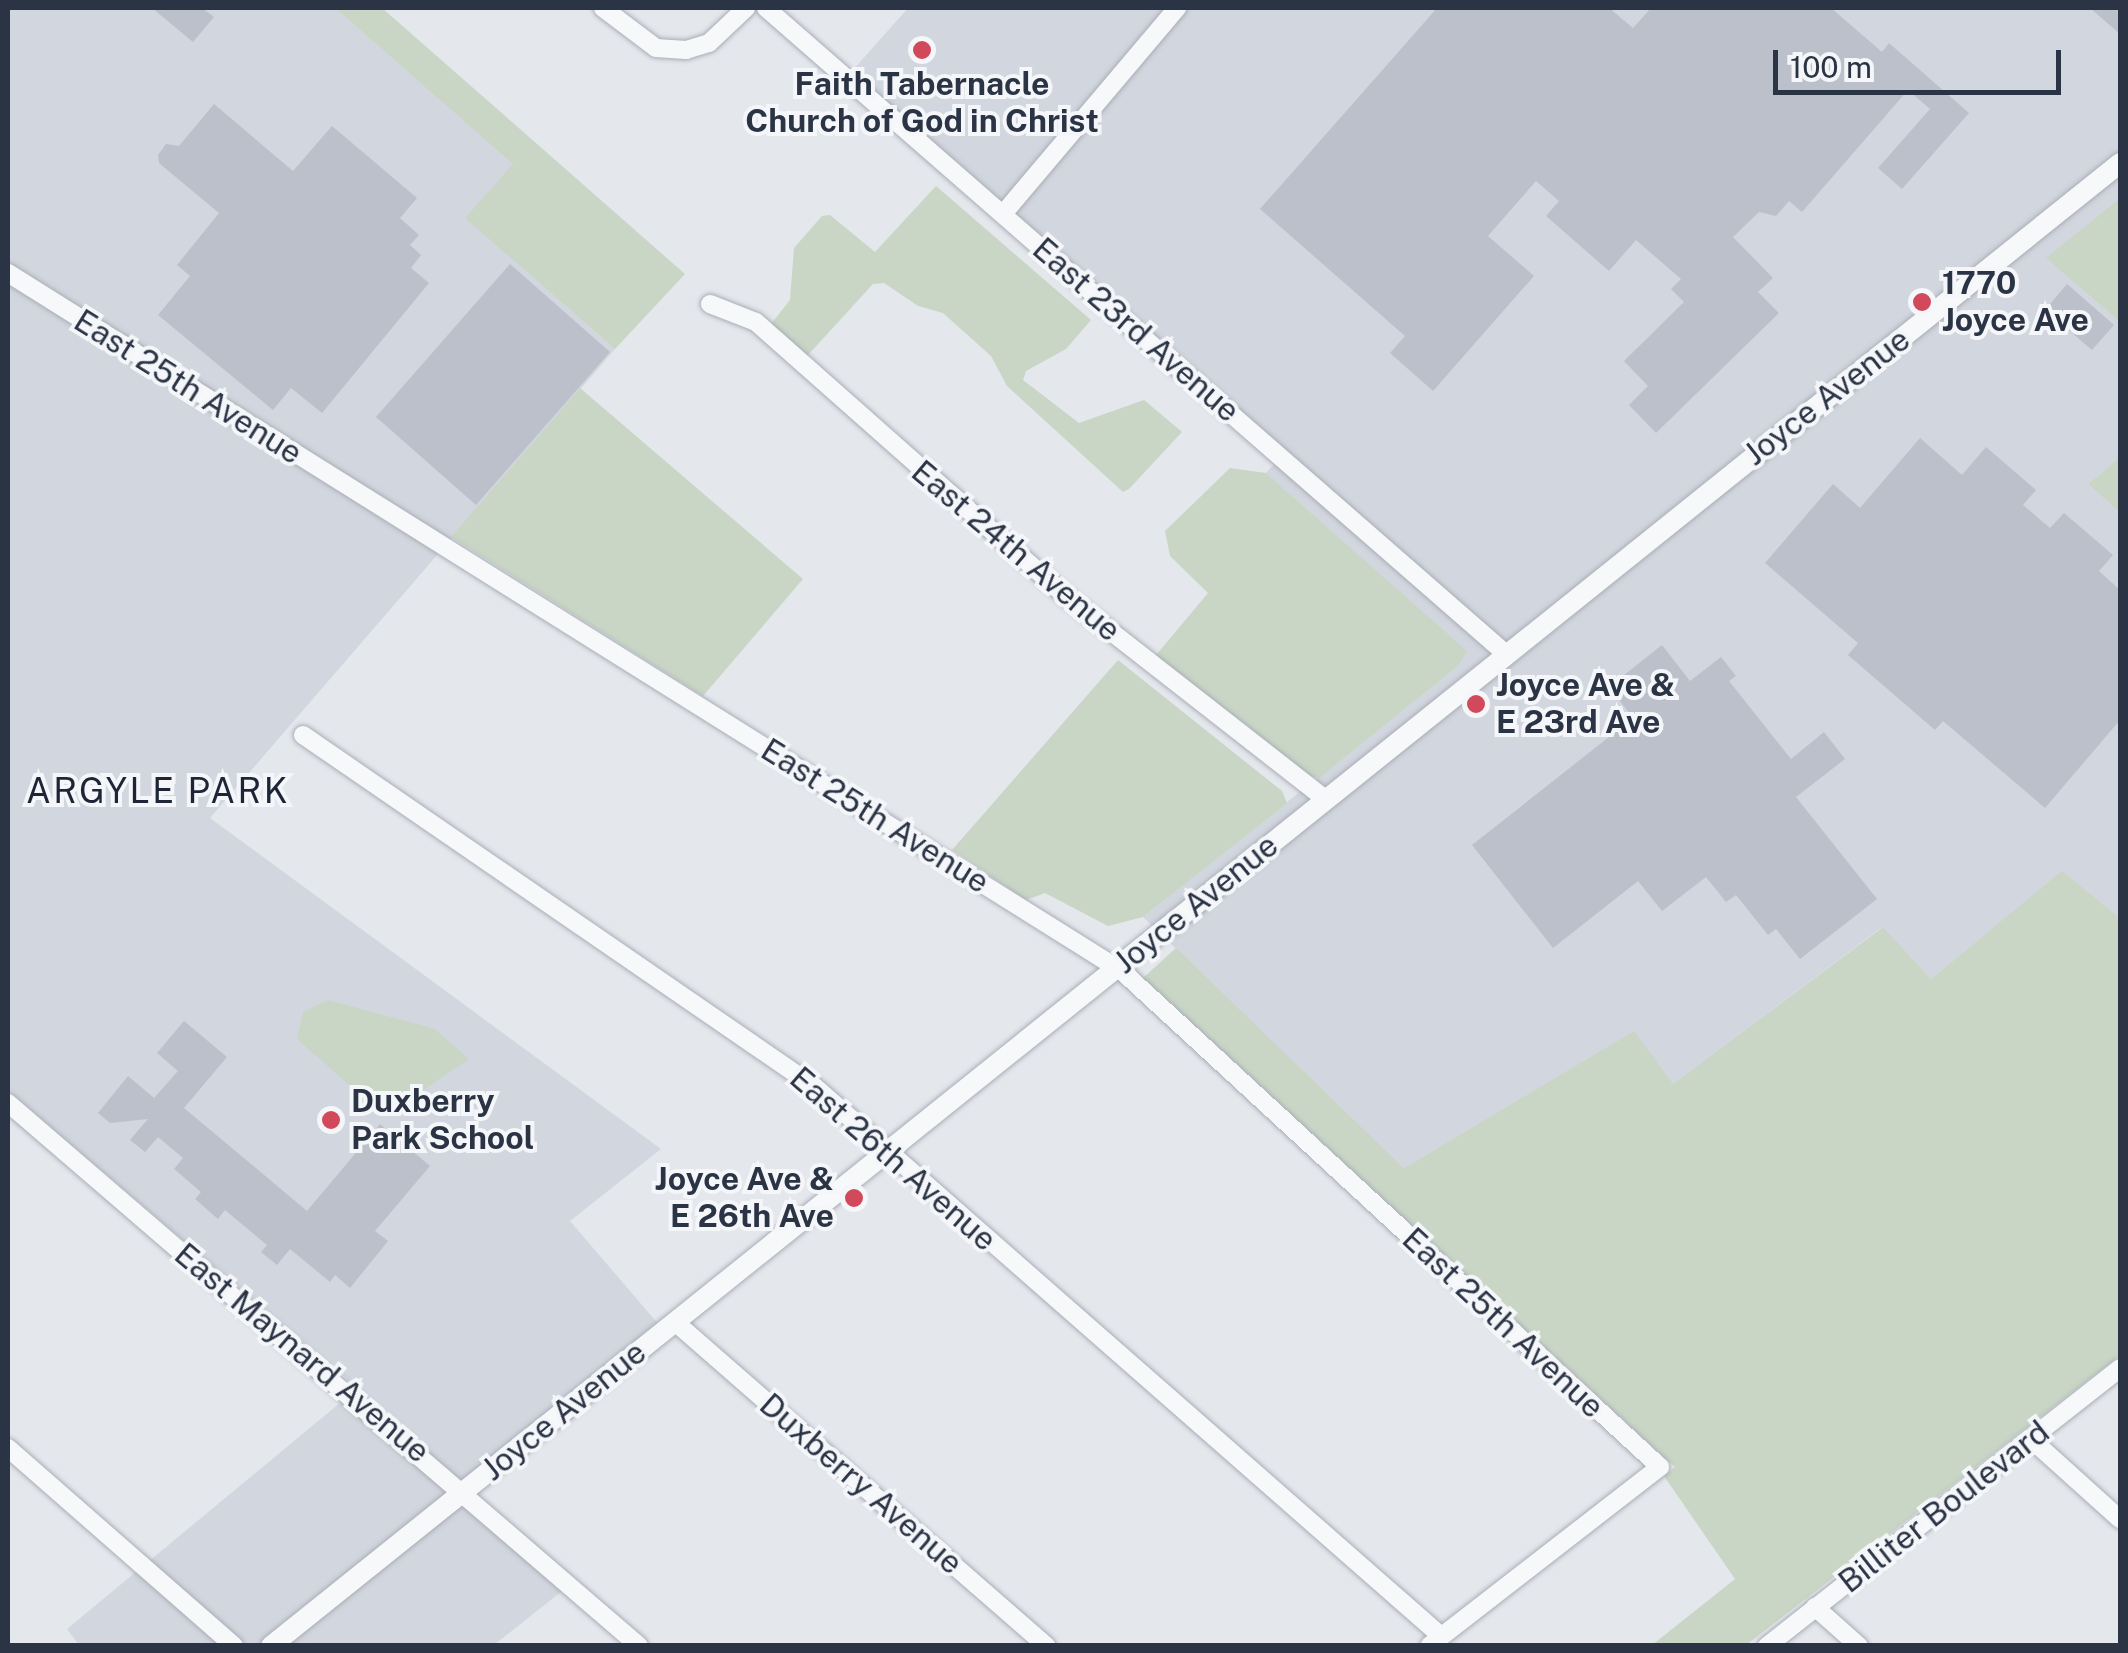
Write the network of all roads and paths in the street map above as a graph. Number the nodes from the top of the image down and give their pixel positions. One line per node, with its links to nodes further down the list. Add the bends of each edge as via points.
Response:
1 (603, 8): 2 (street, via 656,48 686,50 727,28)
2 (746, 8)
3 (766, 8): 6 (street, East 23rd Avenue)
4 (1177, 8): 6 (street)
5 (2120, 163): 9 (street, Joyce Avenue)
6 (1004, 214): 9 (street, East 23rd Avenue)
7 (8, 274): 12 (street, East 25th Avenue)
8 (710, 304): 11 (street, East 24th Avenue, via 756,322 1068,598)
9 (1506, 654): 11 (street, Joyce Avenue)
10 (303, 735): 14 (street, East 26th Avenue, via 815,1087)
11 (1324, 799): 12 (street, Joyce Avenue)
12 (1118, 968): 14 (street, Joyce Avenue); 22 (street, East 25th Avenue, via 1660,1467)
13 (8, 1103): 19 (street, East Maynard Avenue)
14 (889, 1150): 15 (street, Joyce Avenue); 22 (street, East 26th Avenue)
15 (675, 1322): 19 (street, Joyce Avenue); 26 (street, Duxberry Avenue)
16 (2120, 1368): 17 (street, Billiter Boulevard)
17 (2031, 1439): 20 (street); 21 (street, Billiter Boulevard)
18 (8, 1448): 23 (street)
19 (464, 1492): 24 (street, Joyce Avenue); 25 (street, East Maynard Avenue)
20 (2120, 1518)
21 (1815, 1607): 27 (street, Billiter Boulevard); 28 (street)
22 (1435, 1641)
23 (234, 1646)
24 (272, 1646)
25 (639, 1646)
26 (1046, 1646)
27 (1767, 1646)
28 (1859, 1646)

